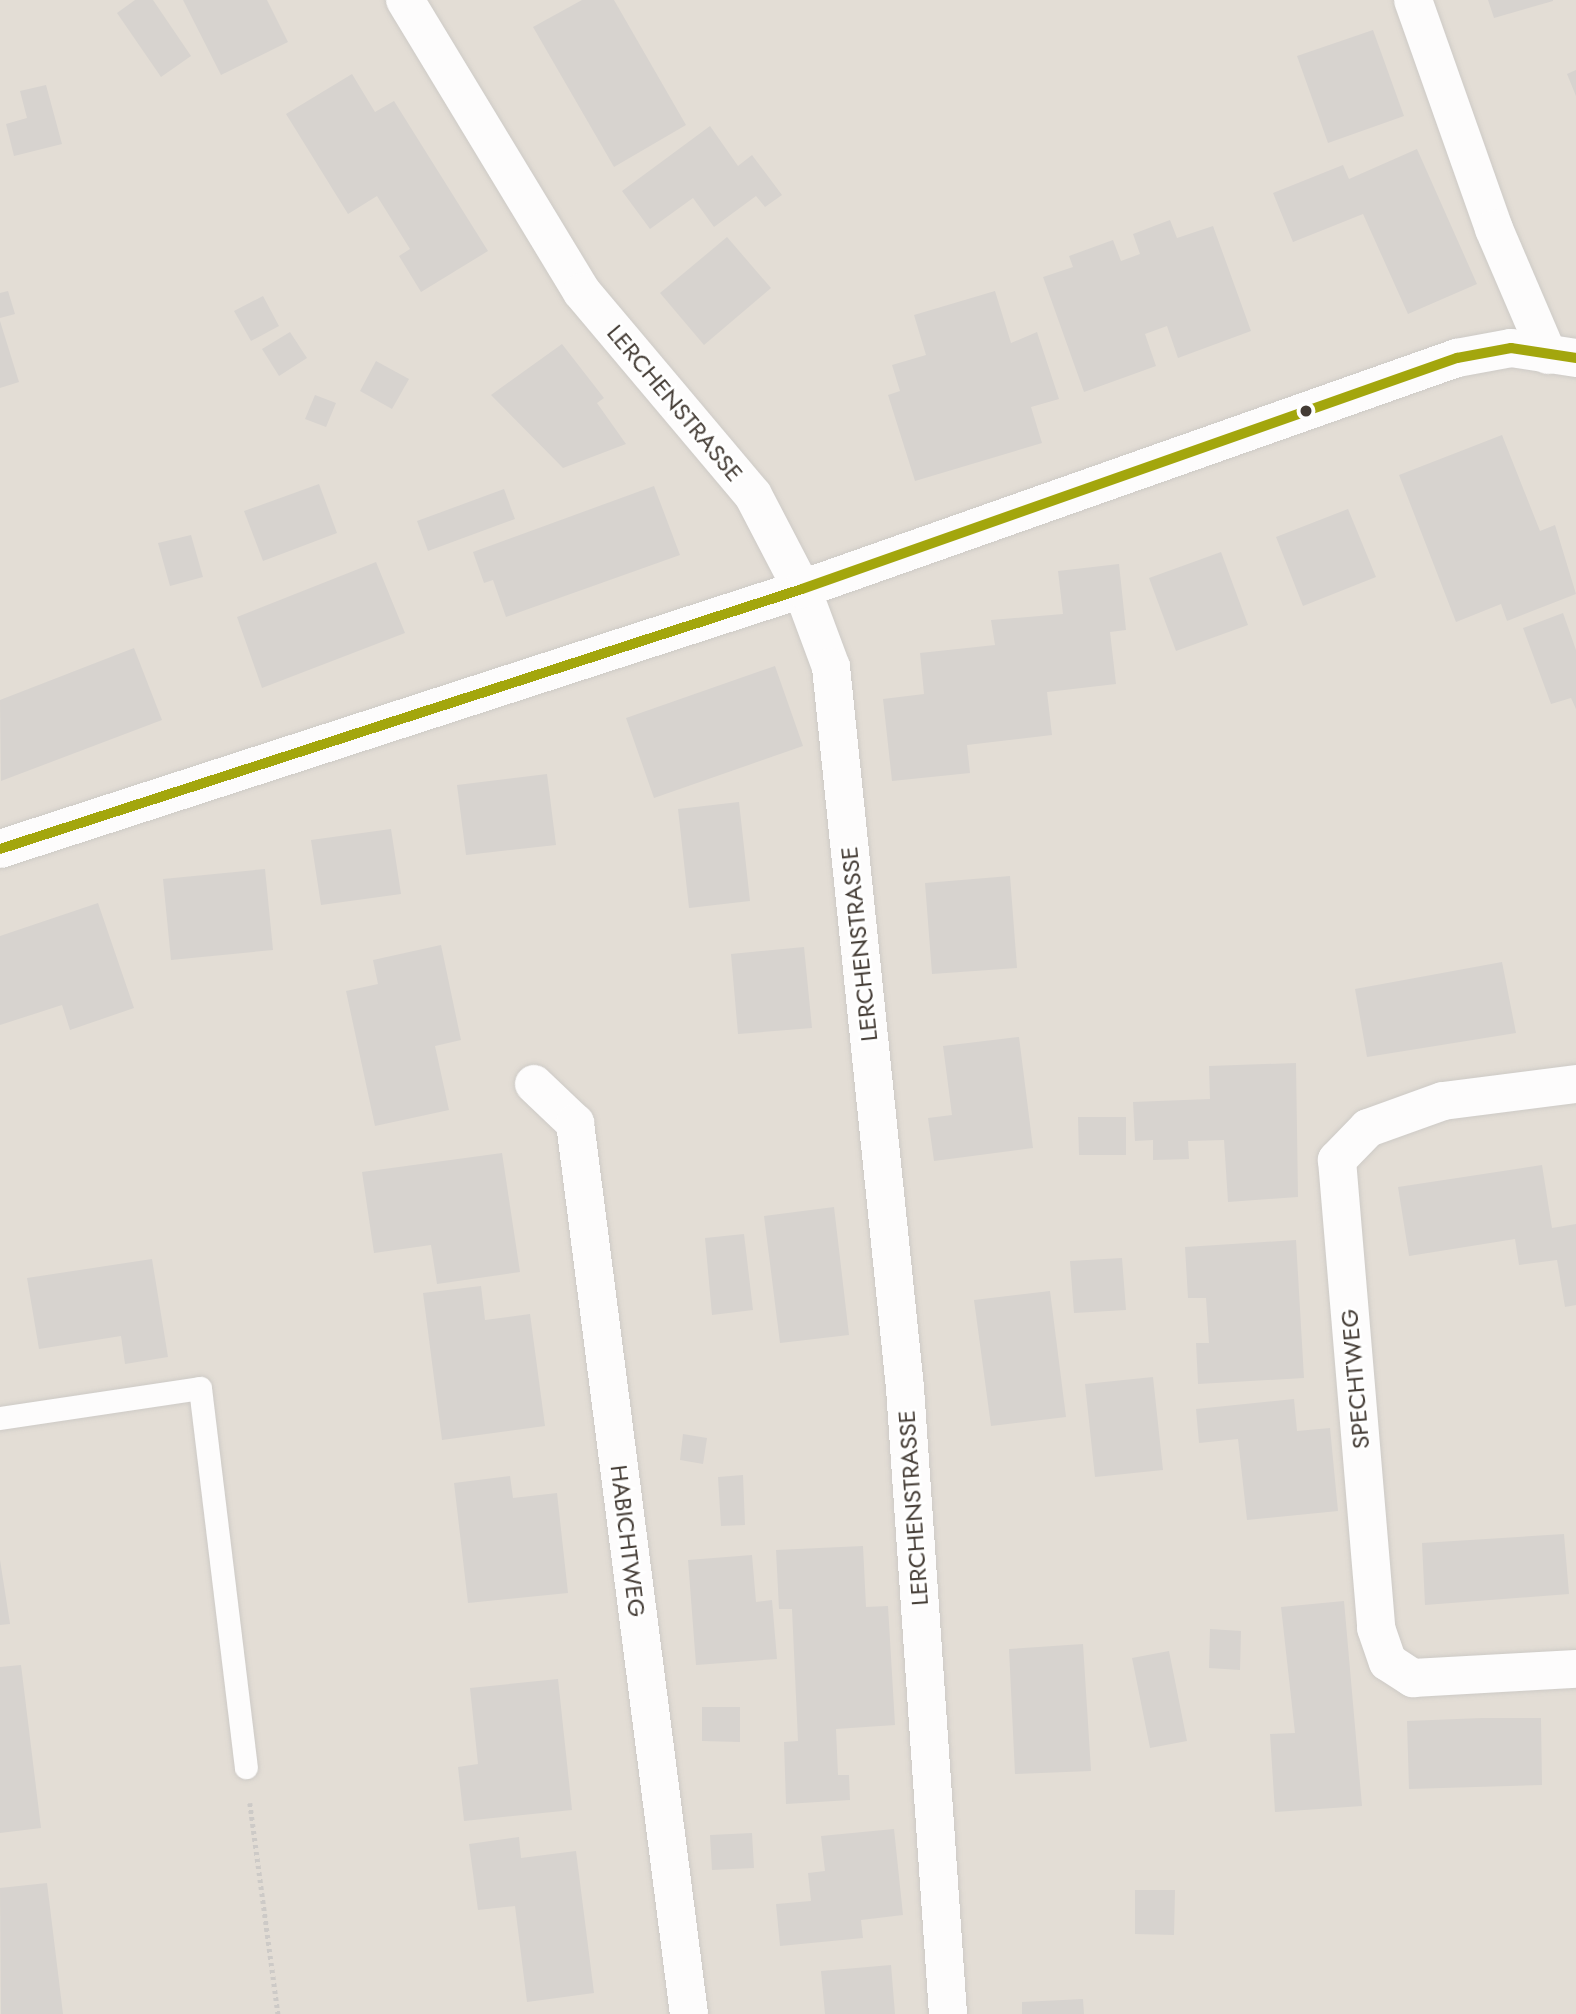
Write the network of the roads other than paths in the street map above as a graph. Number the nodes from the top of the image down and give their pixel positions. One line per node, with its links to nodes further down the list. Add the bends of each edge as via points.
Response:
1 (405, 0): 4 (street, LERCHENSTRASSE, via 582,292 753,495)
2 (1413, 0): 3 (street, via 1494,229)
3 (1562, 357): 4 (street, via 1511,348 1457,358)
4 (802, 589): 5 (street); 12 (street, LERCHENSTRASSE, via 831,667 905,1388)
5 (0, 849)
6 (534, 1084): 11 (street, HABICHTWEG, via 575,1123)
7 (1576, 1084): 9 (street, SPECHTWEG, via 1443,1101 1368,1128 1337,1160 1376,1628 1388,1662 1413,1678)
8 (0, 1418): 10 (lane, via 200,1388)
9 (1576, 1669)
10 (246, 1767)
11 (689, 2014)
12 (948, 2014)

